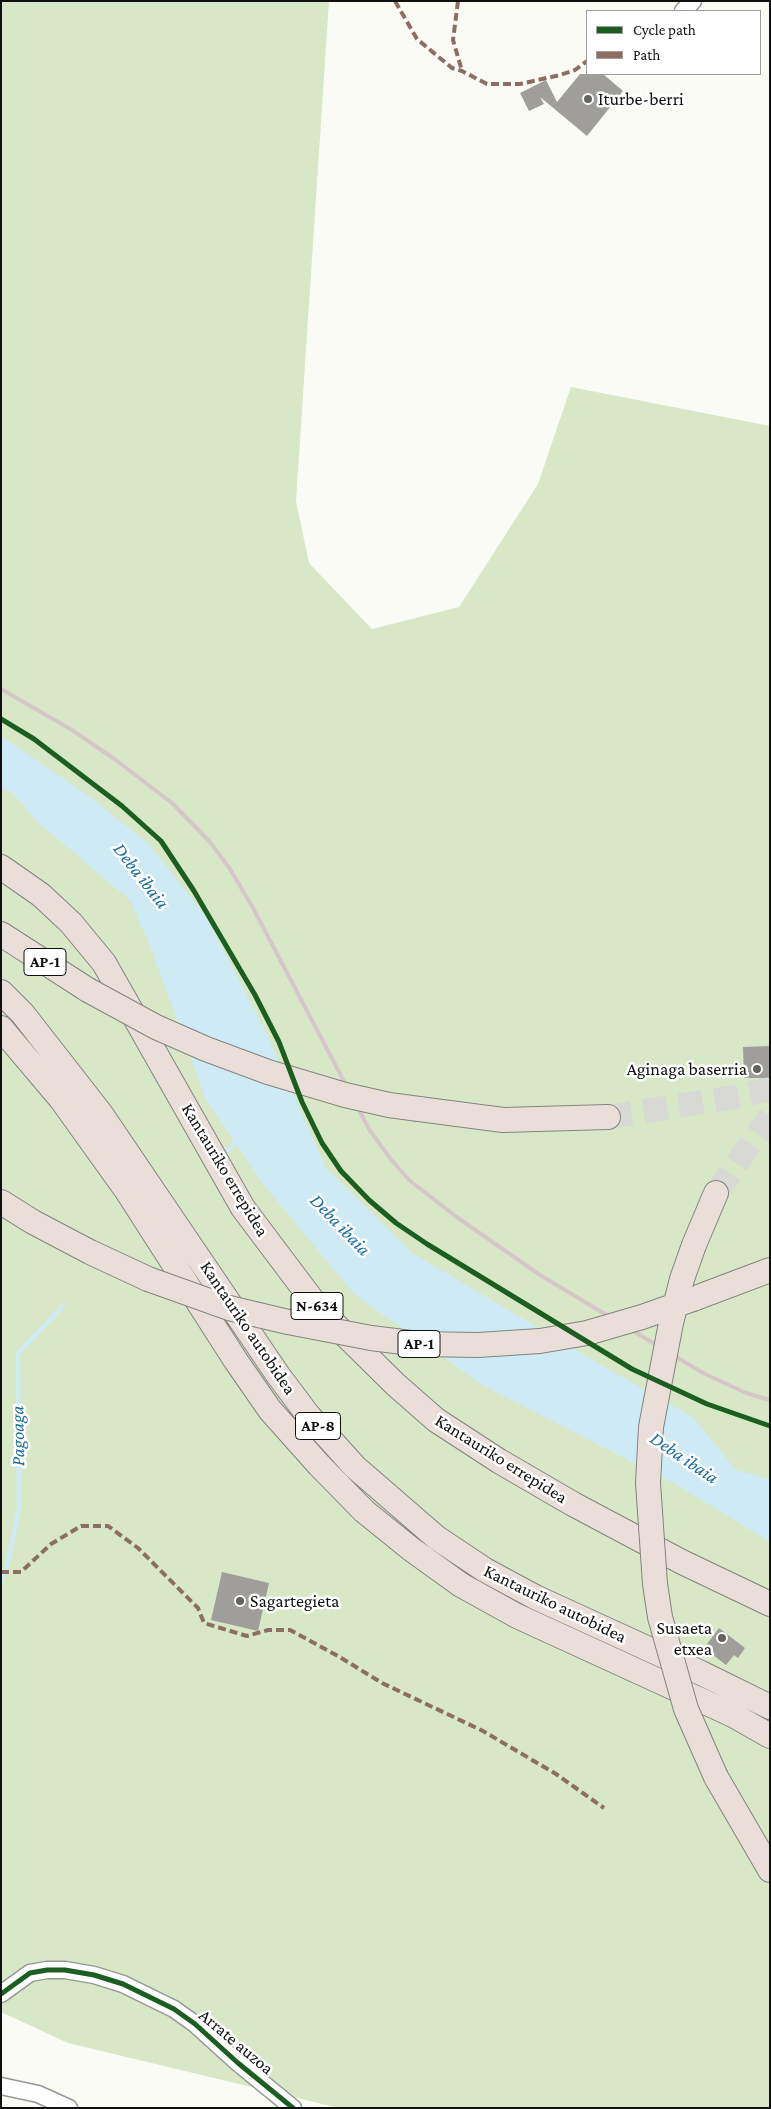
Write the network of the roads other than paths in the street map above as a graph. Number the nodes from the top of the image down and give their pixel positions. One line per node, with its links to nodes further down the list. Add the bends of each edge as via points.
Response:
1 (693, 1): 2 (street)
2 (684, 10)
3 (1, 867): 11 (highway, Kantauriko errepidea / N-634, via 47,900 104,963 244,1208 319,1308 395,1384 436,1420 499,1461 682,1562)
4 (1, 934): 7 (highway, AP-1, bridge, via 88,990 173,1034 268,1072 346,1095 419,1110 503,1120)
5 (1, 992): 12 (highway, Kantauriko autobidea / AP-8, via 23,1014 101,1114 278,1375 308,1415 356,1467 437,1538 485,1570)
6 (1, 1028): 13 (highway, Kantauriko autobidea / AP-8, via 61,1099 127,1192 270,1410 364,1511 461,1586 517,1616 734,1715)
7 (608, 1117)
8 (716, 1193): 14 (highway, bridge, via 682,1279 651,1427 648,1483 655,1584 660,1617 686,1709 716,1777)
9 (1, 1202): 10 (highway, AP-1, bridge, via 82,1248 148,1279 229,1308 371,1338 419,1344 478,1345 587,1332 642,1317)
10 (770, 1270)
11 (770, 1604)
12 (770, 1707)
13 (770, 1736)
14 (770, 1870)
15 (18, 1982): 16 (street); 17 (street); 20 (street, Arrate auzoa, via 30,1973 65,1970 123,1984 149,1995 196,2024)
16 (1, 1985)
17 (1, 1994)
18 (1, 2086): 19 (street, via 38,2094)
19 (69, 2108)
20 (293, 2108)

